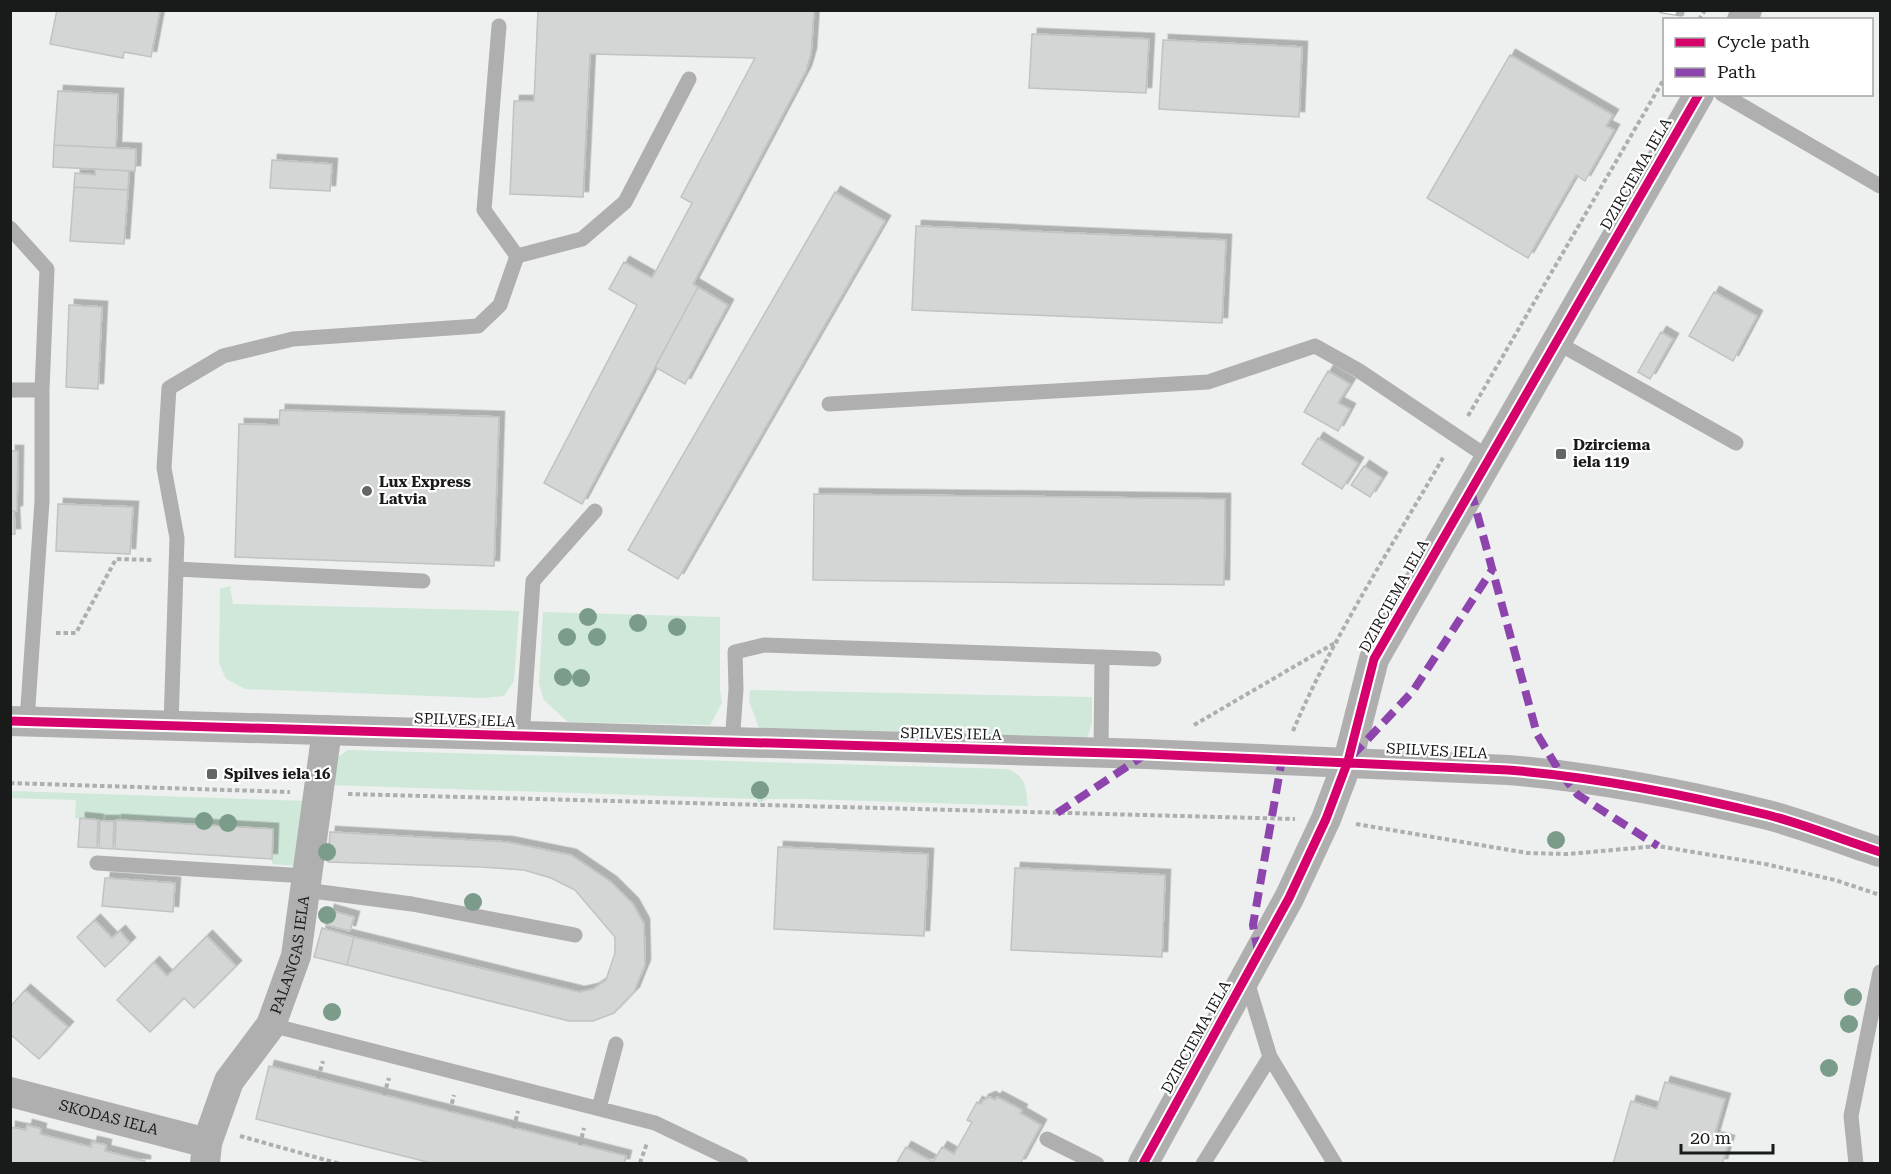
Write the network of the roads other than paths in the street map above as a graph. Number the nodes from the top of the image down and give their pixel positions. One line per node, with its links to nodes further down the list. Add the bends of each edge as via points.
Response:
1 (499, 26): 7 (lane, via 484,210)
2 (689, 80): 7 (lane, via 625,202 582,239)
3 (1698, 96): 8 (street, DZIRCIEMA IELA)
4 (1726, 96): 5 (lane)
5 (1881, 186)
6 (10, 228): 10 (lane, via 47,268)
7 (518, 256): 15 (lane, via 500,305 478,326 293,339 223,356 169,388 164,468 177,538)
8 (1556, 342): 12 (lane); 13 (street, DZIRCIEMA IELA)
9 (10, 390): 10 (lane)
10 (42, 390): 19 (lane, via 42,501 33,633)
11 (829, 405): 13 (lane, via 1208,382 1315,346 1358,370)
12 (1736, 443)
13 (1489, 458): 25 (street, DZIRCIEMA IELA, via 1374,659)
14 (595, 511): 22 (lane, via 534,581)
15 (176, 565): 16 (lane); 20 (lane)
16 (423, 581)
17 (1102, 657): 18 (lane); 23 (lane, via 764,645 735,652); 24 (lane)
18 (1154, 659)
19 (19, 721): 20 (street, SPILVES IELA)
20 (171, 725): 21 (street, SPILVES IELA)
21 (327, 730): 22 (street, SPILVES IELA); 28 (street, PALANGAS IELA)
22 (522, 737): 23 (street, SPILVES IELA)
23 (732, 744): 24 (street, SPILVES IELA)
24 (1101, 753): 25 (street, SPILVES IELA)
25 (1347, 761): 26 (street, SPILVES IELA, via 1561,774 1641,788 1770,816); 31 (street, DZIRCIEMA IELA, via 1326,819)
26 (1877, 857)
27 (97, 863): 28 (lane)
28 (306, 883): 29 (lane); 32 (street, PALANGAS IELA, via 296,956)
29 (575, 935)
30 (1881, 972): 44 (lane, via 1851,1116)
31 (1246, 978): 34 (lane); 41 (street, DZIRCIEMA IELA)
32 (271, 1025): 36 (lane); 38 (street, PALANGAS IELA, via 229,1081)
33 (616, 1044): 36 (lane)
34 (1270, 1057): 42 (lane); 43 (lane)
35 (10, 1092): 38 (street, SKODAS IELA)
36 (599, 1108): 39 (lane, via 655,1123)
37 (1047, 1139): 40 (lane)
38 (208, 1145)
39 (741, 1164)
40 (1097, 1164)
41 (1143, 1164)
42 (1203, 1164)
43 (1335, 1164)
44 (1856, 1164)

